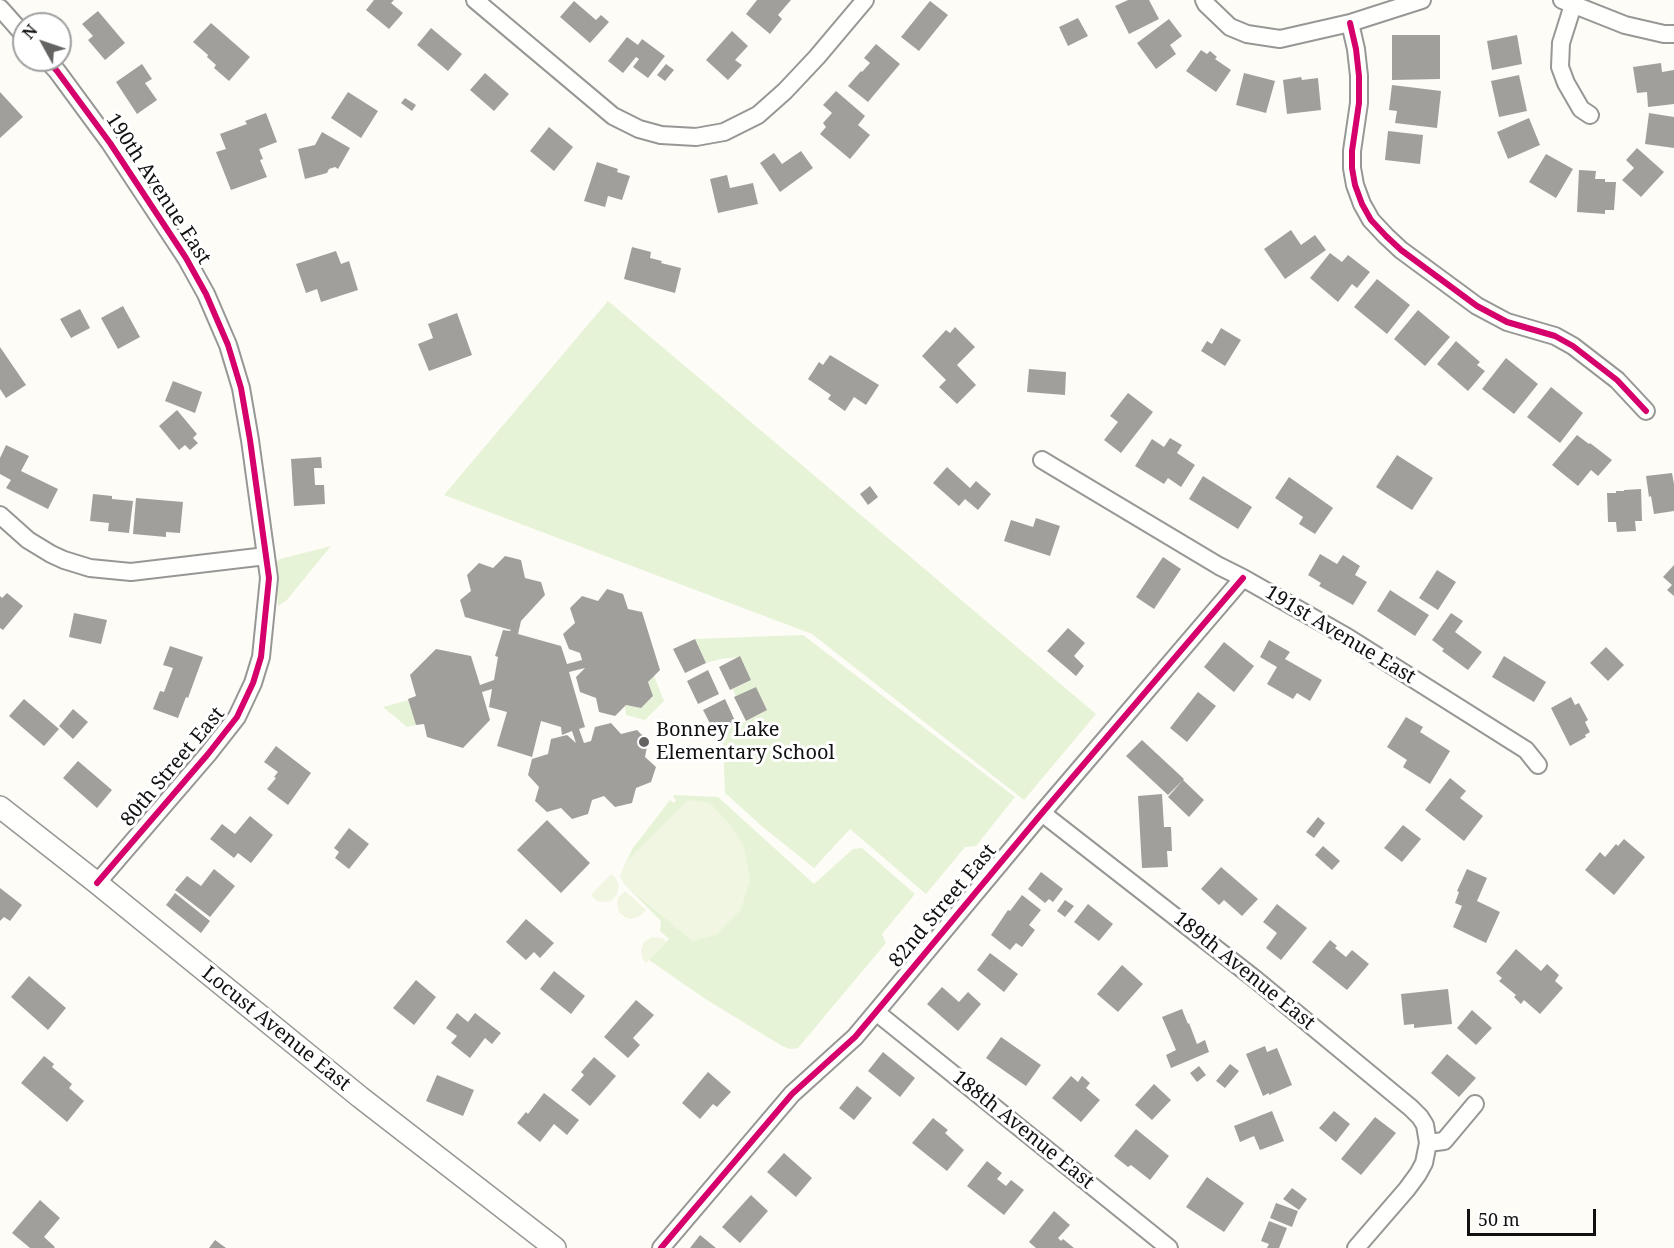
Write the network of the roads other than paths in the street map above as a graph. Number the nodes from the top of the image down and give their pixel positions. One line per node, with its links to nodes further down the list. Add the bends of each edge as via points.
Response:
1 (475, 0): 2 (street, via 613,116 661,135 692,136 724,132 758,115 817,57)
2 (865, 0)
3 (1204, 0): 8 (street, via 1230,27 1261,37 1280,39)
4 (1422, 0): 8 (street)
5 (1568, 2): 9 (street, via 1625,25); 11 (street, via 1560,67 1581,109)
6 (0, 8): 7 (street)
7 (12, 22)
8 (1350, 22): 12 (street, via 1359,76 1352,168 1358,194 1371,220 1401,250 1477,306 1507,322 1555,336 1573,346 1617,380)
9 (1674, 34)
10 (58, 72): 15 (street, 190th Avenue East, via 186,258 228,345 241,388)
11 (1590, 115)
12 (1646, 411)
13 (1042, 460): 16 (street, 191st Avenue East)
14 (0, 515): 15 (street, via 51,554 90,568 131,572)
15 (266, 556): 20 (street, 80th Street East, via 269,578 261,657 237,717)
16 (1243, 578): 17 (street, 191st Avenue East, via 1347,637 1504,736 1526,750); 19 (street, 82nd Street East)
17 (1538, 765)
18 (0, 807): 20 (street, Locust Avenue East)
19 (1042, 813): 21 (street, 82nd Street East); 23 (street, 189th Avenue East, via 1255,979 1410,1108 1425,1125)
20 (97, 883): 25 (street, Locust Avenue East, via 360,1097)
21 (876, 1012): 26 (street, 82nd Street East, via 855,1037 785,1101); 27 (street, 188th Avenue East)
22 (1474, 1104): 23 (street, via 1444,1141)
23 (1428, 1143): 24 (street, via 1418,1174)
24 (1361, 1245)
25 (555, 1248)
26 (661, 1248)
27 (1169, 1248)

